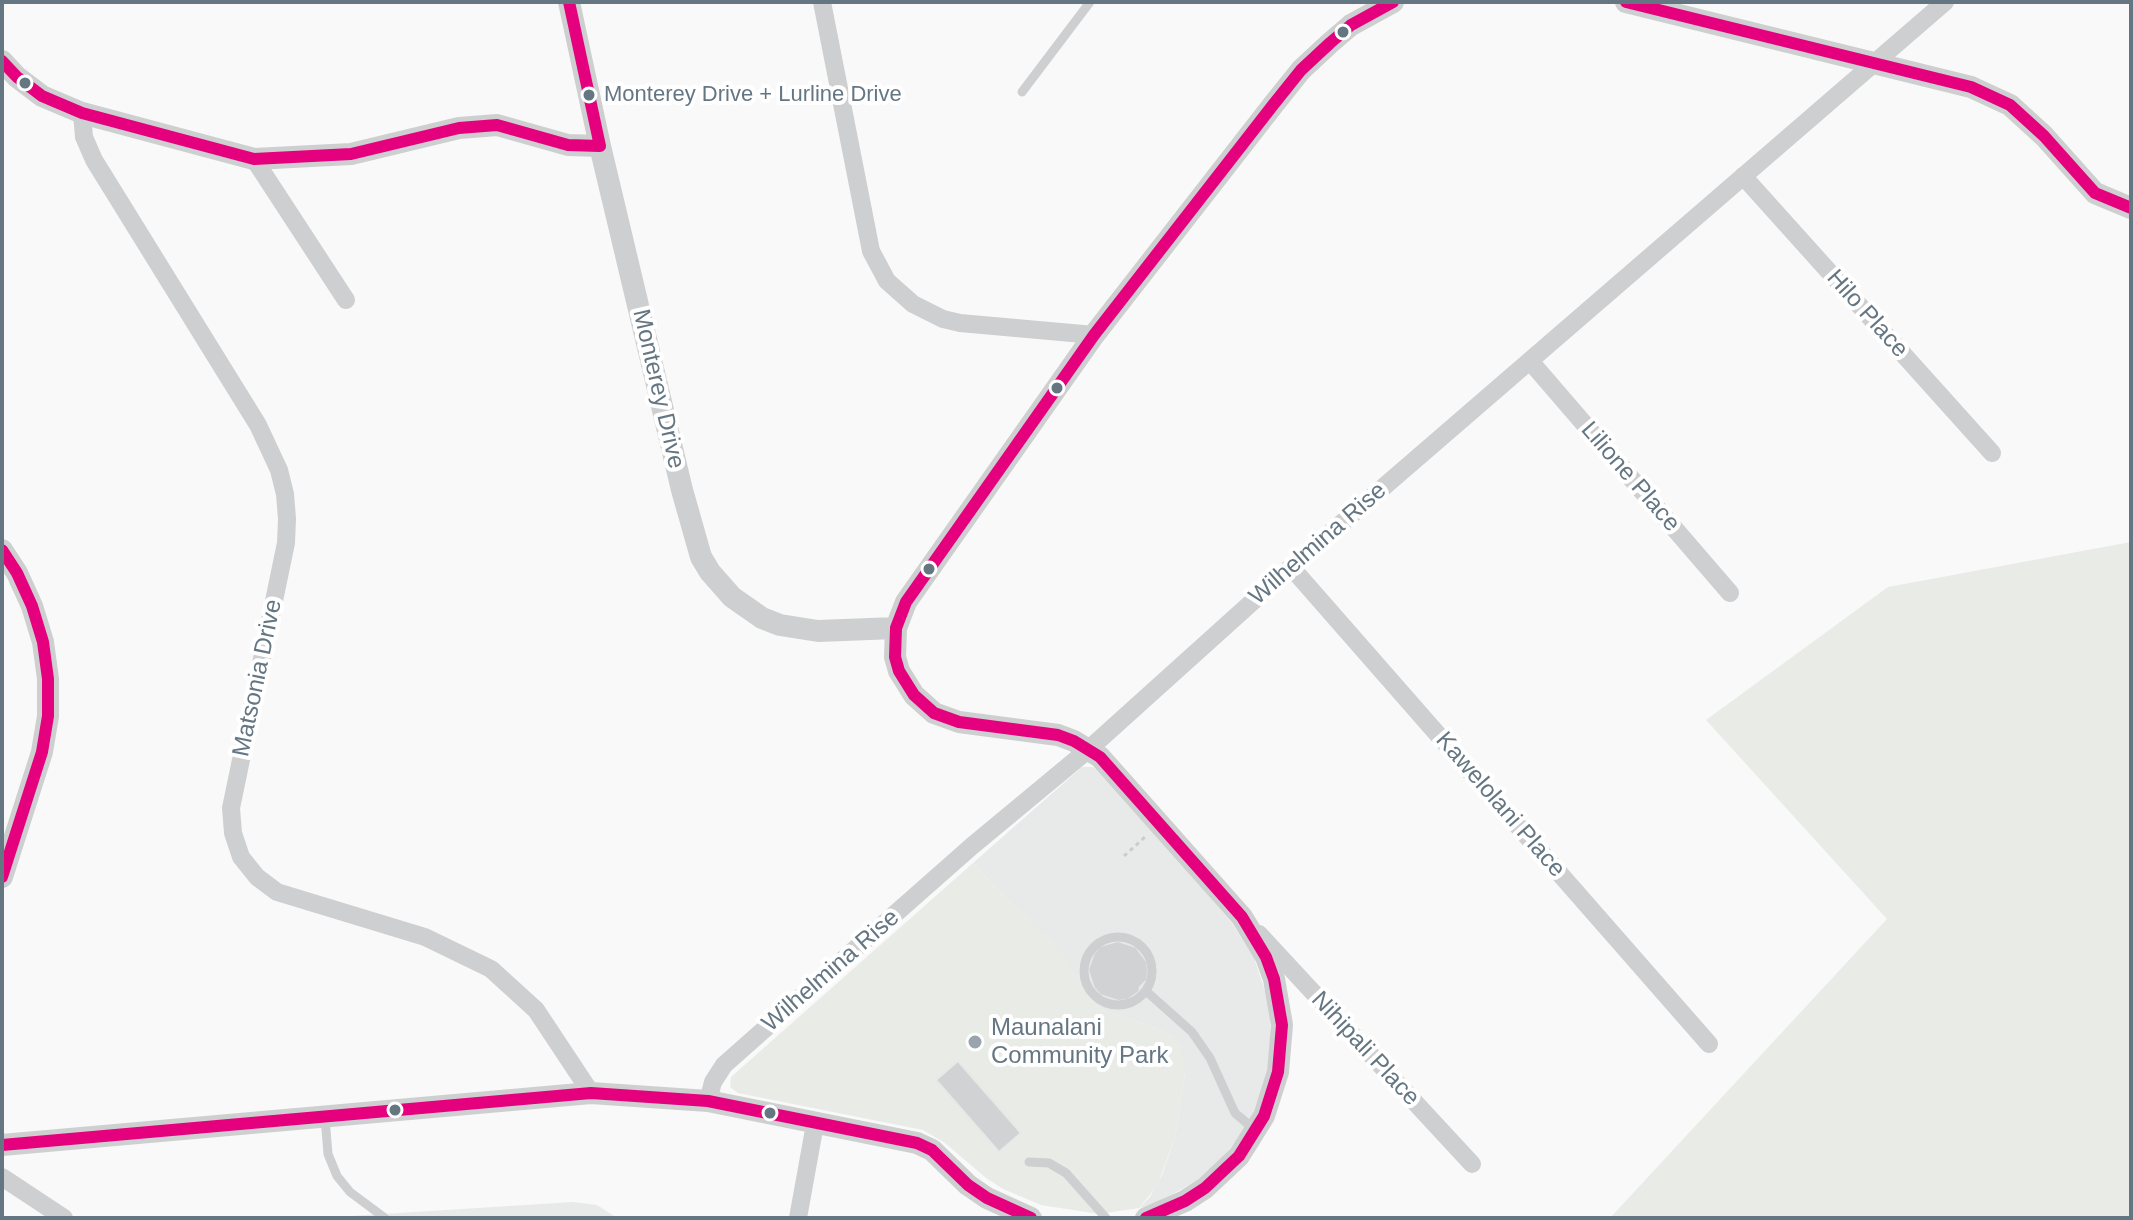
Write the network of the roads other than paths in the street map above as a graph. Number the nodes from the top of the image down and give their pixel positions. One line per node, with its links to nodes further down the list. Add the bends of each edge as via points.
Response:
1 (569, 2): 11 (street, Monterey Drive)
2 (822, 2): 16 (street, via 871,251 887,281 913,304 943,319)
3 (1090, 2): 9 (lane)
4 (1393, 2): 16 (street, via 1351,25 1301,70)
5 (1626, 2): 8 (street)
6 (1945, 2): 8 (street, Wilhelmina Rise)
7 (2, 61): 10 (street, via 42,96)
8 (1875, 61): 13 (street, Wilhelmina Rise); 14 (street, via 1971,87 2010,105 2095,193)
9 (1022, 92)
10 (82, 113): 12 (street); 28 (street, Matsonia Drive, via 94,160 264,436 285,494 286,543 231,808 241,857 277,892 425,937 491,969 536,1010)
11 (600, 146): 12 (street, via 568,145 497,125 459,128 351,154); 22 (street, Monterey Drive, via 695,541 710,572 745,608 780,625 818,631)
12 (254, 159): 15 (street)
13 (1743, 176): 17 (street, Wilhelmina Rise); 18 (street, Hilo Place)
14 (2131, 208)
15 (346, 300)
16 (1094, 335): 22 (street, via 906,602)
17 (1530, 361): 20 (street, Wilhelmina Rise); 21 (street, Lilione Place)
18 (1992, 453)
19 (2, 550): 24 (street, via 32,606 43,642 48,716 42,752)
20 (1291, 567): 23 (street, Wilhelmina Rise); 27 (street, Kawelolani Place)
21 (1730, 593)
22 (896, 628): 23 (street, via 899,671 934,713 959,722 1041,731)
23 (1089, 749): 25 (street, via 1111,767); 29 (street, Wilhelmina Rise, via 724,1065)
24 (2, 877)
25 (1226, 899): 32 (street, via 1266,957 1282,1025 1278,1072); 35 (street, Nihipali Place)
26 (1146, 991): 26 (lane, via 1153,971 1139,943 1108,938 1090,950 1083,971 1098,998 1107,1004 1129,1004); 32 (lane, via 1192,1032 1235,1113)
27 (1709, 1044)
28 (591, 1093): 29 (street); 30 (street)
29 (708, 1101): 31 (street)
30 (325, 1118): 33 (street); 38 (lane, via 328,1154 337,1176)
31 (815, 1124): 39 (street); 40 (street, via 925,1146 987,1198)
32 (1256, 1130): 42 (street, via 1239,1156 1205,1188)
33 (2, 1145)
34 (1029, 1162): 41 (lane, via 1049,1163 1066,1173)
35 (1472, 1164)
36 (2, 1177): 37 (street)
37 (64, 1218)
38 (385, 1218)
39 (798, 1218)
40 (1031, 1218)
41 (1106, 1218)
42 (1146, 1218)

